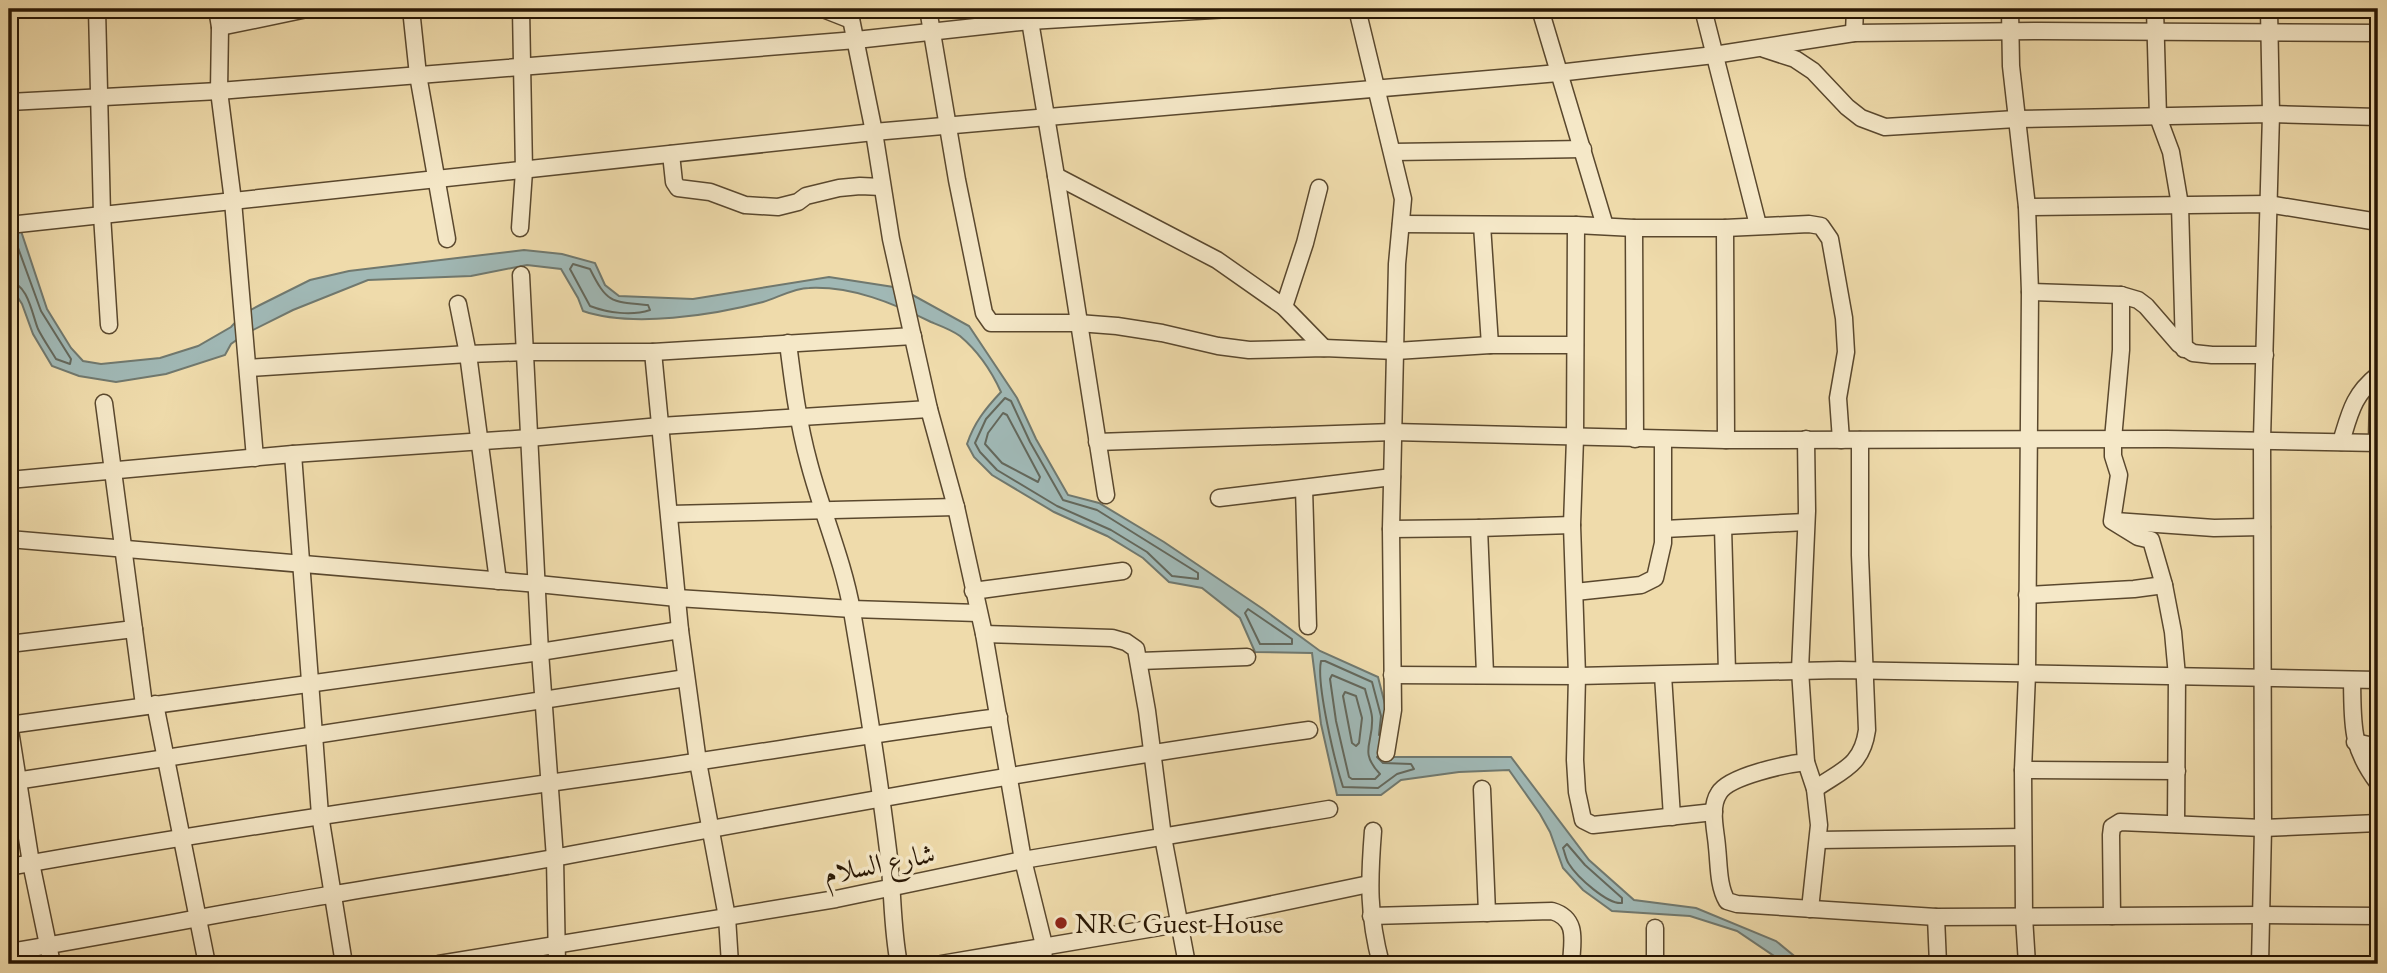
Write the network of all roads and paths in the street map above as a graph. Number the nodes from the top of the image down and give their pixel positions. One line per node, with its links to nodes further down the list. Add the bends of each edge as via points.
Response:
1 (97, 9): 33 (street)
2 (217, 9): 18 (street)
3 (307, 9): 18 (street)
4 (411, 9): 30 (street)
5 (521, 9): 28 (street)
6 (823, 9): 16 (street)
7 (928, 9): 20 (street)
8 (1229, 9): 17 (street)
9 (1357, 9): 31 (street)
10 (1540, 9): 29 (street)
11 (1703, 9): 27 (street)
12 (1855, 9): 22 (street)
13 (2010, 9): 19 (street)
14 (2155, 9): 21 (street)
15 (2269, 9): 23 (street)
16 (850, 14): 25 (street)
17 (1029, 15): 20 (street); 38 (street)
18 (220, 27): 32 (street)
19 (2010, 31): 21 (street); 22 (street); 39 (street)
20 (933, 32): 25 (street); 40 (street)
21 (2155, 32): 23 (street); 36 (street)
22 (1854, 33): 26 (street)
23 (2268, 33): 24 (street); 35 (street)
24 (2378, 33)
25 (856, 40): 28 (street); 41 (street)
26 (1759, 48): 27 (street); 39 (street, via 1795,59 1821,78 1847,107 1876,125)
27 (1714, 55): 29 (street); 60 (street)
28 (524, 67): 30 (street); 45 (street)
29 (1558, 72): 31 (street); 42 (street)
30 (418, 75): 32 (street); 47 (street)
31 (1378, 89): 38 (street); 43 (street)
32 (219, 91): 33 (street); 50 (street)
33 (100, 97): 34 (street); 54 (street)
34 (9, 102)
35 (2270, 114): 36 (street); 37 (street); 51 (street)
36 (2158, 117): 39 (street); 52 (street, via 2173,162)
37 (2378, 117)
38 (1045, 118): 40 (street); 46 (street)
39 (2016, 119): 53 (street)
40 (950, 126): 41 (street); 71 (street, via 985,317 996,324)
41 (874, 132): 44 (street); 48 (street)
42 (1583, 149): 43 (street); 61 (street)
43 (1393, 152): 56 (street, via 1403,199)
44 (671, 154): 45 (street); 48 (street, via 678,188 710,192 746,205 778,207 839,188)
45 (524, 171): 47 (street); 62 (street)
46 (1056, 176): 70 (street, via 1217,260); 71 (street)
47 (435, 180): 50 (street); 65 (street)
48 (882, 187): 73 (street)
49 (1319, 188): 70 (street)
50 (233, 201): 54 (street); 84 (street)
51 (2268, 204): 52 (street); 55 (street); 83 (street)
52 (2180, 205): 53 (street); 78 (street)
53 (2027, 207): 67 (street)
54 (102, 215): 57 (street); 72 (street)
55 (2378, 222)
56 (1401, 224): 58 (street); 79 (street)
57 (9, 225)
58 (1482, 225): 59 (street); 75 (street)
59 (1576, 225): 61 (street); 76 (street)
60 (1758, 225): 64 (street); 101 (street, via 1815,224 1830,239 1846,340 1838,398)
61 (1605, 226): 63 (street)
62 (520, 228)
63 (1634, 228): 64 (street); 94 (street)
64 (1725, 228): 100 (street)
65 (447, 239)
66 (521, 275): 80 (street)
67 (2030, 292): 68 (street); 97 (street)
68 (2121, 295): 78 (street, via 2146,306); 98 (street)
69 (458, 304): 82 (street)
70 (1283, 307): 77 (street)
71 (1078, 323): 77 (street, via 1162,333 1238,349); 104 (street)
72 (109, 325)
73 (913, 336): 74 (street); 88 (street)
74 (788, 342): 81 (street); 89 (street)
75 (1490, 345): 76 (street); 79 (street)
76 (1575, 345): 93 (street)
77 (1324, 348): 79 (street)
78 (2185, 349): 83 (street, via 2213,355)
79 (1396, 351): 91 (street)
80 (526, 352): 81 (street); 82 (street); 92 (street)
81 (653, 352): 90 (street)
82 (468, 354): 84 (street); 103 (street)
83 (2265, 355): 99 (street)
84 (248, 368): 108 (street)
85 (2378, 375): 105 (street, via 2355,400)
86 (2378, 397): 106 (street)
87 (104, 403): 109 (street)
88 (929, 409): 89 (street); 115 (street)
89 (798, 418): 90 (street); 116 (street)
90 (660, 426): 92 (street); 117 (street)
91 (1392, 432): 93 (street); 104 (street); 110 (street)
92 (529, 438): 103 (street); 131 (street)
93 (1575, 438): 94 (street); 120 (street)
94 (1635, 439): 95 (street)
95 (1663, 439): 100 (street); 125 (street)
96 (1806, 439): 100 (street); 101 (street); 119 (street)
97 (2028, 439): 98 (street); 102 (street); 135 (street)
98 (2113, 439): 99 (street); 118 (street, via 2119,475)
99 (2262, 439): 105 (street); 122 (street)
100 (1726, 440)
101 (1841, 440): 102 (street)
102 (1860, 440): 148 (street)
103 (480, 442): 107 (street); 130 (street)
104 (1097, 442): 113 (street)
105 (2342, 442): 106 (street)
106 (2378, 443)
107 (293, 454): 108 (street); 128 (street)
108 (255, 458): 109 (street)
109 (113, 471): 111 (street); 127 (street)
110 (1392, 477): 112 (street); 124 (street)
111 (9, 480)
112 (1304, 488): 114 (street); 139 (street)
113 (1105, 495)
114 (1219, 498)
115 (956, 507): 116 (street); 133 (street)
116 (822, 509): 117 (street); 137 (street)
117 (670, 514): 136 (street)
118 (2112, 520): 122 (street); 132 (street, via 2137,537 2151,540)
119 (1806, 522): 121 (street); 147 (street)
120 (1572, 525): 123 (street); 134 (street)
121 (1723, 527): 125 (street); 149 (street)
122 (2262, 527): 157 (street)
123 (1479, 528): 124 (street); 150 (street)
124 (1391, 529): 152 (street)
125 (1664, 529): 134 (street, via 1656,578 1641,585)
126 (9, 539): 127 (street)
127 (123, 550): 128 (street); 140 (street)
128 (301, 565): 130 (street); 160 (street)
129 (1124, 571): 133 (street)
130 (498, 581): 131 (street)
131 (538, 584): 136 (street); 144 (street)
132 (2164, 585): 135 (street); 155 (street)
133 (973, 591): 138 (street)
134 (1575, 592): 154 (street)
135 (2027, 595): 151 (street)
136 (677, 598): 137 (street); 141 (street)
137 (852, 608): 138 (street); 166 (street)
138 (978, 613): 142 (street)
139 (1308, 626)
140 (134, 629): 143 (street); 162 (street)
141 (680, 630): 144 (street); 156 (street)
142 (984, 634): 146 (street, via 1112,639 1132,645); 163 (street)
143 (9, 644)
144 (540, 652): 160 (street); 161 (street)
145 (1247, 657): 146 (street)
146 (1140, 661): 170 (street)
147 (1800, 670): 148 (street); 149 (street); 174 (street)
148 (1866, 671): 151 (street); 182 (street, via 1863,751)
149 (1727, 672): 153 (street)
150 (1485, 674): 152 (street); 154 (street)
151 (2027, 674): 155 (street); 175 (street)
152 (1392, 675): 171 (street)
153 (1663, 675): 154 (street); 187 (street)
154 (1577, 676): 187 (street, via 1575,760 1583,820 1592,825)
155 (2177, 676): 157 (street); 176 (street)
156 (686, 678): 161 (street); 173 (street)
157 (2261, 679): 158 (street); 191 (street)
158 (2352, 680): 159 (street); 168 (street)
159 (2378, 680)
160 (310, 683): 162 (street); 167 (street)
161 (544, 700): 167 (street); 179 (street)
162 (149, 704): 164 (street); 172 (street)
163 (999, 717): 166 (street); 177 (street)
164 (9, 724): 178 (street)
165 (1309, 730): 170 (street)
166 (871, 734): 173 (street); 183 (street)
167 (314, 736): 172 (street); 186 (street)
168 (2355, 742): 169 (street); 180 (street)
169 (2378, 747)
170 (1152, 752): 177 (street); 193 (street)
171 (1386, 753)
172 (165, 757): 178 (street); 195 (street)
173 (698, 762): 179 (street); 190 (street)
174 (1806, 762): 182 (street); 185 (street, via 1779,765 1727,785 1718,794)
175 (2023, 769): 176 (street); 194 (street)
176 (2177, 771): 189 (street)
177 (1009, 776): 183 (street); 198 (street)
178 (14, 781): 199 (street)
179 (550, 783): 186 (street); 197 (street)
180 (2378, 783)
181 (1482, 789): 205 (street)
182 (1815, 789): 196 (street)
183 (881, 798): 190 (street); 202 (street)
184 (1329, 809): 193 (street, شارع السلام)
185 (1714, 812): 187 (street); 204 (street, via 1727,901)
186 (320, 815): 195 (street); 203 (street)
187 (1672, 817)
188 (2378, 823): 191 (street)
189 (2176, 824): 191 (street); 208 (street, via 2120,822 2112,827)
190 (710, 827): 197 (street); 210 (street)
191 (2263, 828): 206 (street)
192 (1373, 831): 201 (street)
193 (1163, 837): 198 (street, شارع السلام); 214 (street)
194 (2023, 837): 196 (street); 212 (street)
195 (181, 838): 199 (street); 213 (street)
196 (1819, 840): 204 (street)
197 (555, 858): 203 (street); 217 (street)
198 (1023, 860): 202 (street, شارع السلام); 218 (street)
199 (31, 863): 200 (street); 216 (street)
200 (9, 867)
201 (1368, 884): 207 (street); 214 (street)
202 (892, 887): 210 (street, شارع السلام); 226 (street)
203 (333, 894): 213 (street); 222 (street)
204 (1810, 909): 211 (street)
205 (1487, 913): 207 (street); 231 (street, via 1561,914 1571,925)
206 (2262, 915): 208 (street); 209 (street); 235 (street)
207 (1371, 916): 230 (street)
208 (2112, 916): 212 (street)
209 (2378, 916)
210 (726, 917): 217 (street, شارع السلام); 225 (street)
211 (1936, 917): 212 (street); 233 (street)
212 (2024, 917): 234 (street)
213 (198, 919): 216 (street); 221 (street)
214 (1178, 924): 218 (street); 229 (street)
215 (1655, 929): 232 (street)
216 (49, 945): 219 (street); 220 (street)
217 (558, 945): 223 (street, شارع السلام); 224 (street)
218 (1044, 945): 227 (street); 228 (street)
219 (9, 952)
220 (52, 964)
221 (207, 964)
222 (344, 964)
223 (439, 964)
224 (557, 964)
225 (730, 964)
226 (898, 964)
227 (941, 964)
228 (1042, 964)
229 (1187, 964)
230 (1381, 964)
231 (1571, 964)
232 (1655, 964)
233 (1938, 964)
234 (2027, 964)
235 (2260, 964)

